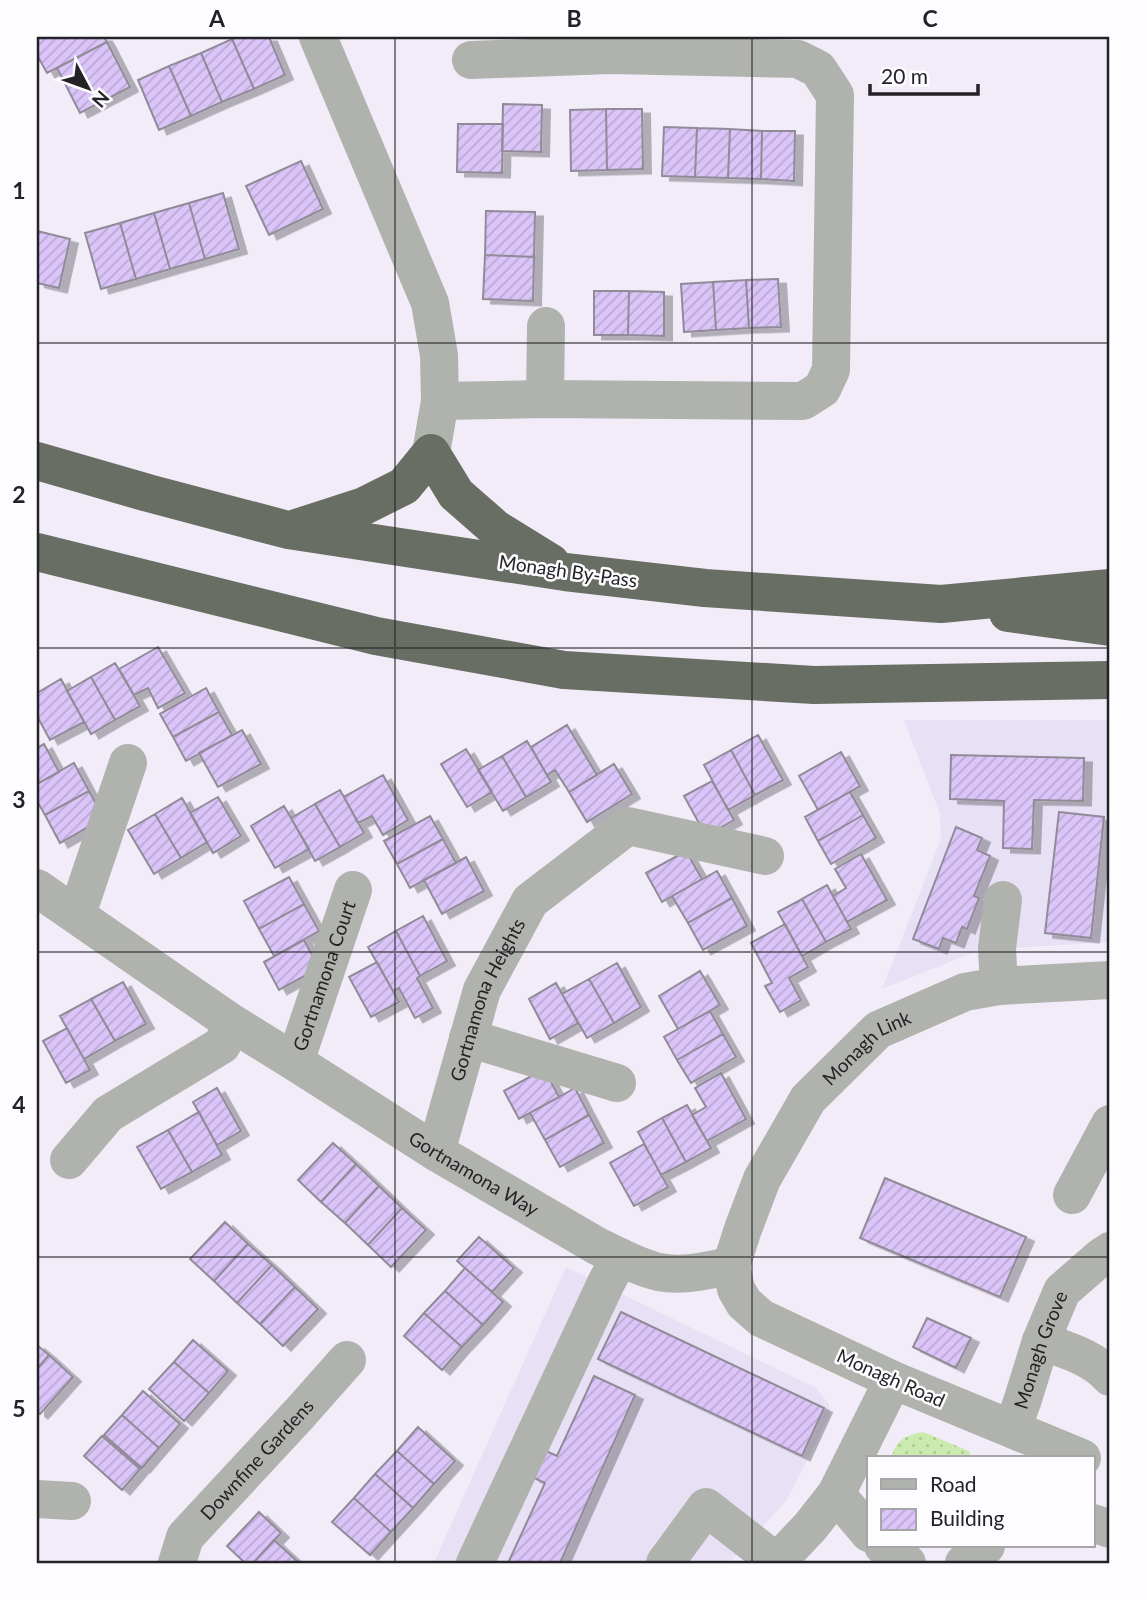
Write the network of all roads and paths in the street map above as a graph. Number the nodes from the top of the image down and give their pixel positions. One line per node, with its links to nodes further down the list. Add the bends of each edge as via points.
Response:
1 (318, 37): 6 (street, via 429,303 439,355)
2 (611, 46): 3 (street); 5 (street, via 798,59 818,69 835,95 831,370 822,389 803,401)
3 (471, 60)
4 (546, 326): 5 (street)
5 (545, 400): 6 (street)
6 (440, 401): 7 (street)
7 (431, 453): 9 (highway, via 404,486 364,506); 11 (highway, via 456,494 496,529)
8 (37, 461): 9 (highway, Monagh By-Pass)
9 (288, 530): 11 (highway, Monagh By-Pass)
10 (37, 552): 15 (highway, via 376,636 564,670 814,685)
11 (565, 572): 13 (highway, Monagh By-Pass, via 705,588)
12 (1110, 588): 13 (highway, Monagh By-Pass)
13 (940, 604): 14 (highway)
14 (1110, 627)
15 (1110, 680)
16 (128, 763): 21 (street)
17 (765, 856): 25 (street, Gortnamona Heights, via 628,826 530,901 482,990)
18 (37, 888): 21 (street, Gortnamona Way)
19 (353, 890): 26 (street, Gortnamona Court)
20 (1003, 900): 23 (street)
21 (76, 914): 24 (street, Gortnamona Way)
22 (1110, 980): 23 (street, Monagh Link)
23 (999, 986): 34 (street, Monagh Link, via 965,992 878,1030 807,1099 762,1179)
24 (232, 1023): 26 (street, Gortnamona Way); 30 (street, via 222,1045 108,1114)
25 (468, 1038): 27 (street); 29 (street, Gortnamona Heights)
26 (295, 1062): 29 (street, Gortnamona Way)
27 (617, 1083)
28 (1110, 1124): 31 (street)
29 (436, 1152): 33 (street, Gortnamona Way)
30 (69, 1160)
31 (1072, 1195)
32 (1110, 1251): 35 (street, Monagh Grove, via 1062,1291)
33 (620, 1257): 34 (street, Gortnamona Way, via 658,1272 679,1274); 46 (street)
34 (731, 1266): 38 (street, Monagh Road, via 744,1303 761,1318)
35 (1041, 1341): 37 (street, via 1078,1354); 39 (street, Monagh Grove, via 1022,1402)
36 (347, 1360): 45 (street, Downfine Gardens, via 185,1537)
37 (1110, 1377)
38 (893, 1380): 39 (street, Monagh Road); 41 (street)
39 (1020, 1441): 40 (street, Monagh Road)
40 (1075, 1456)
41 (836, 1494): 42 (street); 48 (street)
42 (867, 1531)
43 (886, 1548): 49 (street)
44 (983, 1548): 50 (street)
45 (177, 1563)
46 (475, 1563)
47 (665, 1563): 48 (street, via 706,1507)
48 (777, 1563)
49 (907, 1563)
50 (964, 1563)

